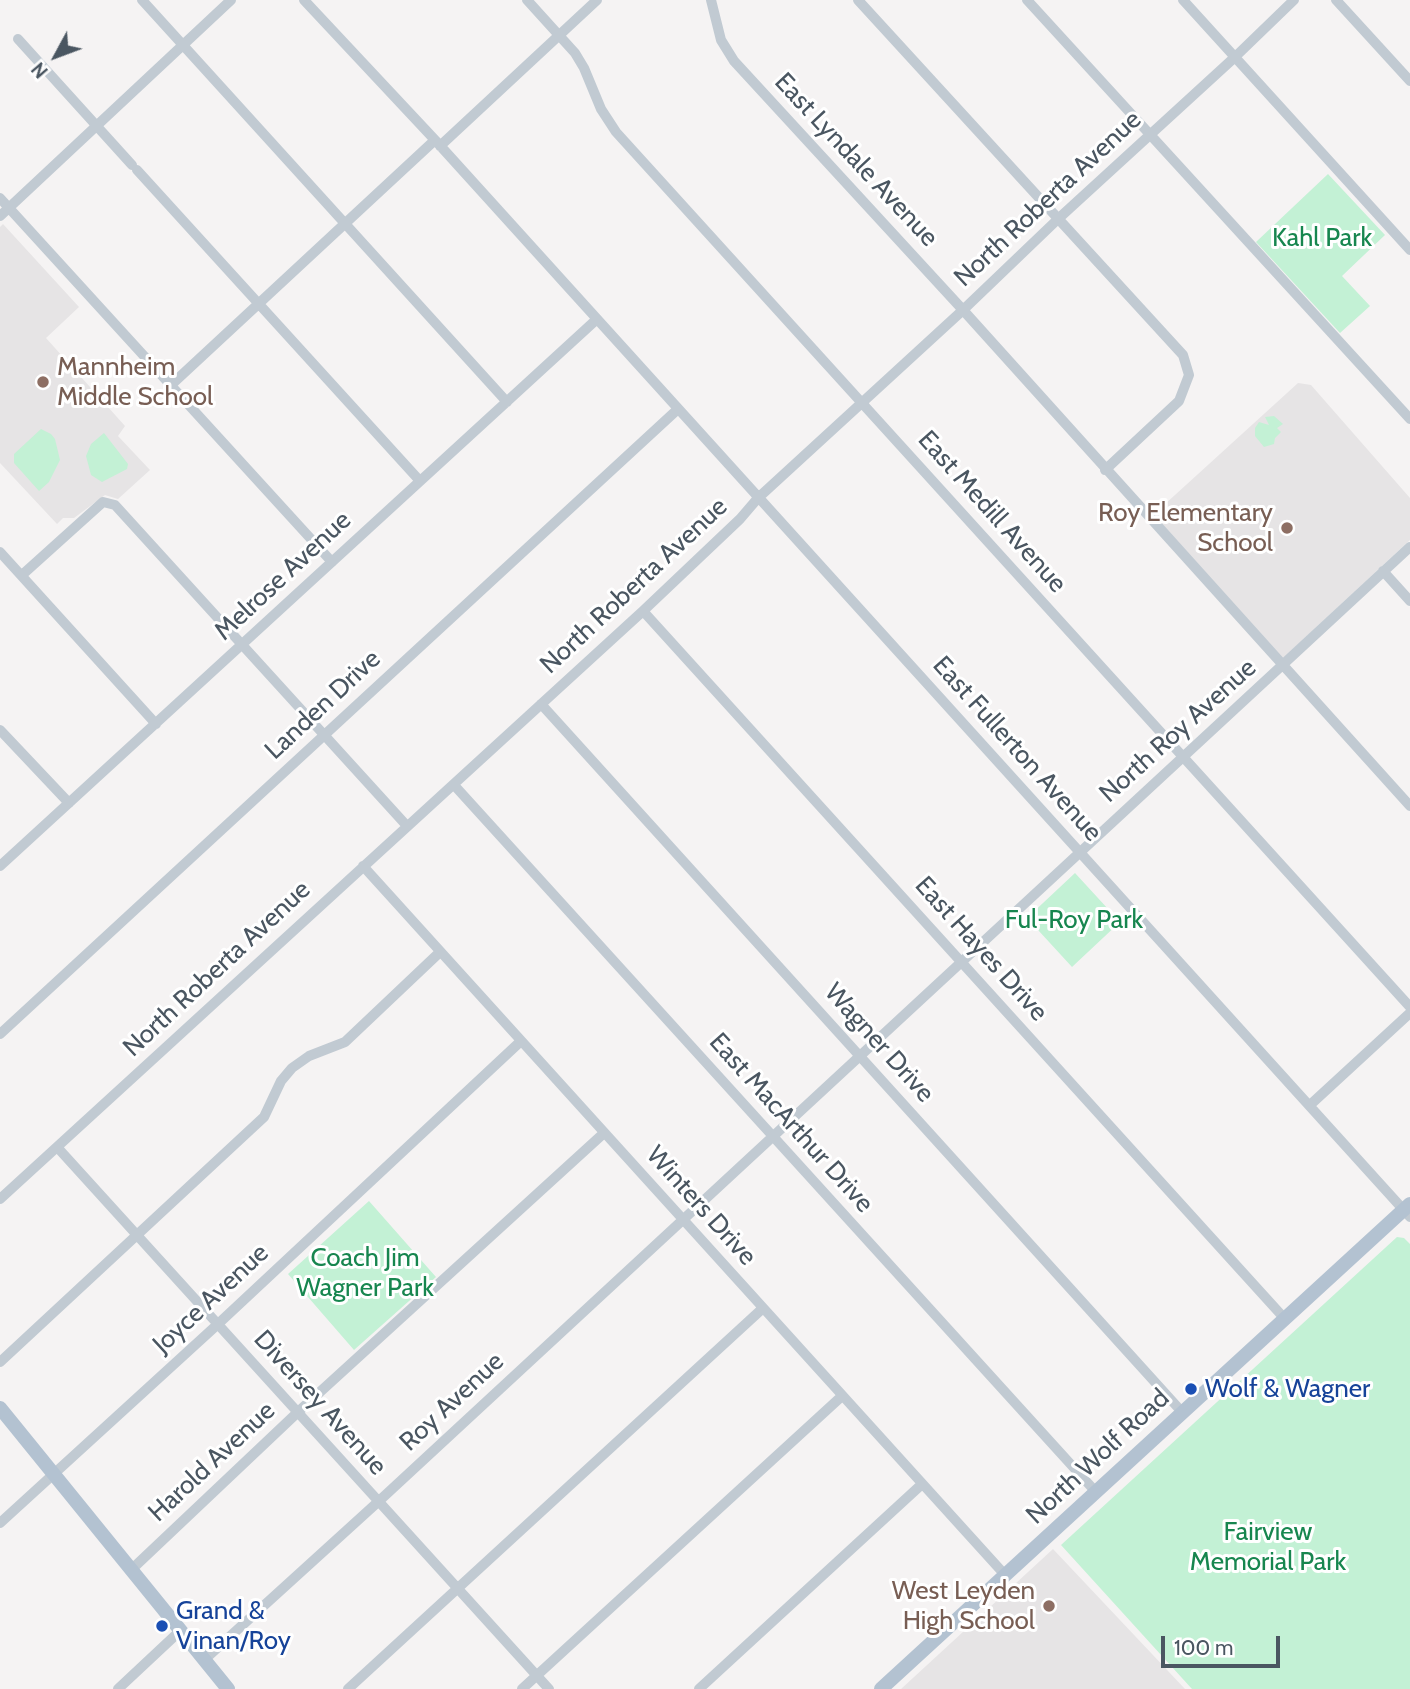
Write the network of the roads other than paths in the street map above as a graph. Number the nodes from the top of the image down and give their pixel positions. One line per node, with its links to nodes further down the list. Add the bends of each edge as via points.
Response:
1 (142, 0): 14 (street)
2 (231, 0): 14 (street)
3 (304, 0): 19 (street, East Fullerton Avenue)
4 (527, 0): 12 (street, East Medill Avenue)
5 (597, 0): 12 (street)
6 (711, 0): 29 (street, East Lyndale Avenue, via 721,40 734,61)
7 (858, 0): 23 (street)
8 (1027, 0): 18 (street)
9 (1183, 0): 15 (street)
10 (1294, 0): 15 (street, North Roberta Avenue)
11 (1336, 0): 16 (street)
12 (559, 35): 19 (street); 33 (street, East Medill Avenue, via 584,68 616,132)
13 (18, 39): 17 (street)
14 (184, 45): 17 (street); 24 (street)
15 (1235, 57): 18 (street, North Roberta Avenue); 26 (street)
16 (1410, 81)
17 (96, 125): 21 (street); 28 (street)
18 (1149, 134): 23 (street, North Roberta Avenue); 35 (street)
19 (438, 143): 24 (street); 30 (street, East Fullerton Avenue)
20 (0, 198): 21 (street)
21 (9, 207): 22 (street); 31 (street)
22 (0, 216)
23 (1058, 219): 29 (street, North Roberta Avenue); 36 (street, via 1176,346 1189,375 1180,401)
24 (346, 224): 28 (street); 32 (street)
25 (1410, 229): 26 (street)
26 (1400, 239): 27 (street)
27 (1410, 250)
28 (258, 305): 31 (street); 37 (street)
29 (963, 310): 33 (street, North Roberta Avenue); 36 (street, East Lyndale Avenue)
30 (597, 319): 32 (street, Melrose Avenue); 34 (street, East Fullerton Avenue)
31 (171, 385): 41 (street)
32 (507, 402): 37 (street, Melrose Avenue)
33 (862, 402): 38 (street, North Roberta Avenue); 52 (street, East Medill Avenue)
34 (678, 409): 38 (street, East Fullerton Avenue); 51 (street, Landen Drive)
35 (1410, 419)
36 (1105, 470): 47 (street, East Lyndale Avenue)
37 (420, 481): 41 (street, Melrose Avenue)
38 (758, 498): 45 (street, North Roberta Avenue); 57 (street, East Fullerton Avenue)
39 (1410, 547): 42 (street, North Roy Avenue)
40 (0, 552): 43 (street)
41 (332, 562): 46 (street, Melrose Avenue)
42 (1383, 571): 44 (street); 47 (street, North Roy Avenue)
43 (22, 575): 46 (street, via 103,502 115,505); 49 (street)
44 (1410, 601)
45 (643, 611): 48 (street, North Roberta Avenue); 61 (street, East Hayes Drive)
46 (242, 645): 49 (street, Melrose Avenue); 51 (street)
47 (1283, 666): 52 (street, North Roy Avenue); 55 (street, East Lyndale Avenue)
48 (541, 704): 53 (street, North Roberta Avenue); 66 (street, Wagner Drive)
49 (156, 724): 54 (street, Melrose Avenue)
50 (0, 730): 54 (street)
51 (324, 735): 56 (street); 64 (street, Landen Drive)
52 (1183, 757): 57 (street, North Roy Avenue); 62 (street, East Medill Avenue)
53 (454, 785): 56 (street, North Roberta Avenue); 69 (street, East MacArthur Drive)
54 (69, 803): 58 (street, Melrose Avenue)
55 (1410, 806)
56 (407, 826): 59 (street, North Roberta Avenue)
57 (1080, 852): 61 (street, North Roy Avenue); 67 (street, East Fullerton Avenue)
58 (0, 866)
59 (363, 866): 60 (street, Winters Drive); 70 (street, North Roberta Avenue)
60 (440, 952): 65 (street, Winters Drive); 75 (street, via 345,1042 292,1068 264,1117)
61 (962, 962): 66 (street, North Roy Avenue); 77 (street, East Hayes Drive)
62 (1410, 1007)
63 (1410, 1013): 67 (street)
64 (0, 1034)
65 (521, 1041): 68 (street, Winters Drive); 78 (street, Joyce Avenue)
66 (860, 1055): 69 (street, North Roy Avenue); 83 (street, Wagner Drive)
67 (1310, 1105): 73 (street, East Fullerton Avenue)
68 (604, 1133): 74 (street, Winters Drive); 82 (street, Harold Avenue)
69 (772, 1136): 71 (street, North Roy Avenue); 86 (street, East MacArthur Drive)
70 (57, 1147): 72 (street, North Roberta Avenue); 75 (street, Diversey Avenue)
71 (729, 1175): 74 (street, Roy Avenue)
72 (0, 1199)
73 (1408, 1210): 77 (main road, North Wolf Road)
74 (682, 1219): 76 (street, Winters Drive); 87 (street, Roy Avenue)
75 (138, 1236): 78 (street, Diversey Avenue); 79 (street)
76 (762, 1309): 80 (street, Winters Drive); 91 (street)
77 (1285, 1319): 83 (main road, North Wolf Road)
78 (218, 1324): 82 (street, Diversey Avenue); 84 (street, Joyce Avenue)
79 (0, 1362)
80 (842, 1396): 85 (street, Winters Drive); 94 (street)
81 (0, 1408): 84 (main road)
82 (298, 1412): 87 (street, Diversey Avenue); 89 (street, Harold Avenue)
83 (1182, 1412): 86 (main road, North Wolf Road)
84 (53, 1474): 88 (street, Joyce Avenue); 89 (main road)
85 (921, 1485): 90 (street, Winters Drive); 100 (street)
86 (1095, 1492): 90 (main road, North Wolf Road)
87 (379, 1501): 91 (street, Diversey Avenue); 93 (street, Roy Avenue)
88 (0, 1523)
89 (131, 1570): 92 (main road)
90 (1006, 1576): 101 (main road, North Wolf Road)
91 (458, 1589): 94 (street, Diversey Avenue); 97 (street)
92 (181, 1630): 93 (main road); 96 (street)
93 (204, 1660): 95 (main road)
94 (537, 1676): 98 (street); 99 (street, Diversey Avenue)
95 (226, 1688)
96 (118, 1689)
97 (348, 1689)
98 (522, 1689)
99 (549, 1689)
100 (699, 1689)
101 (881, 1689)

